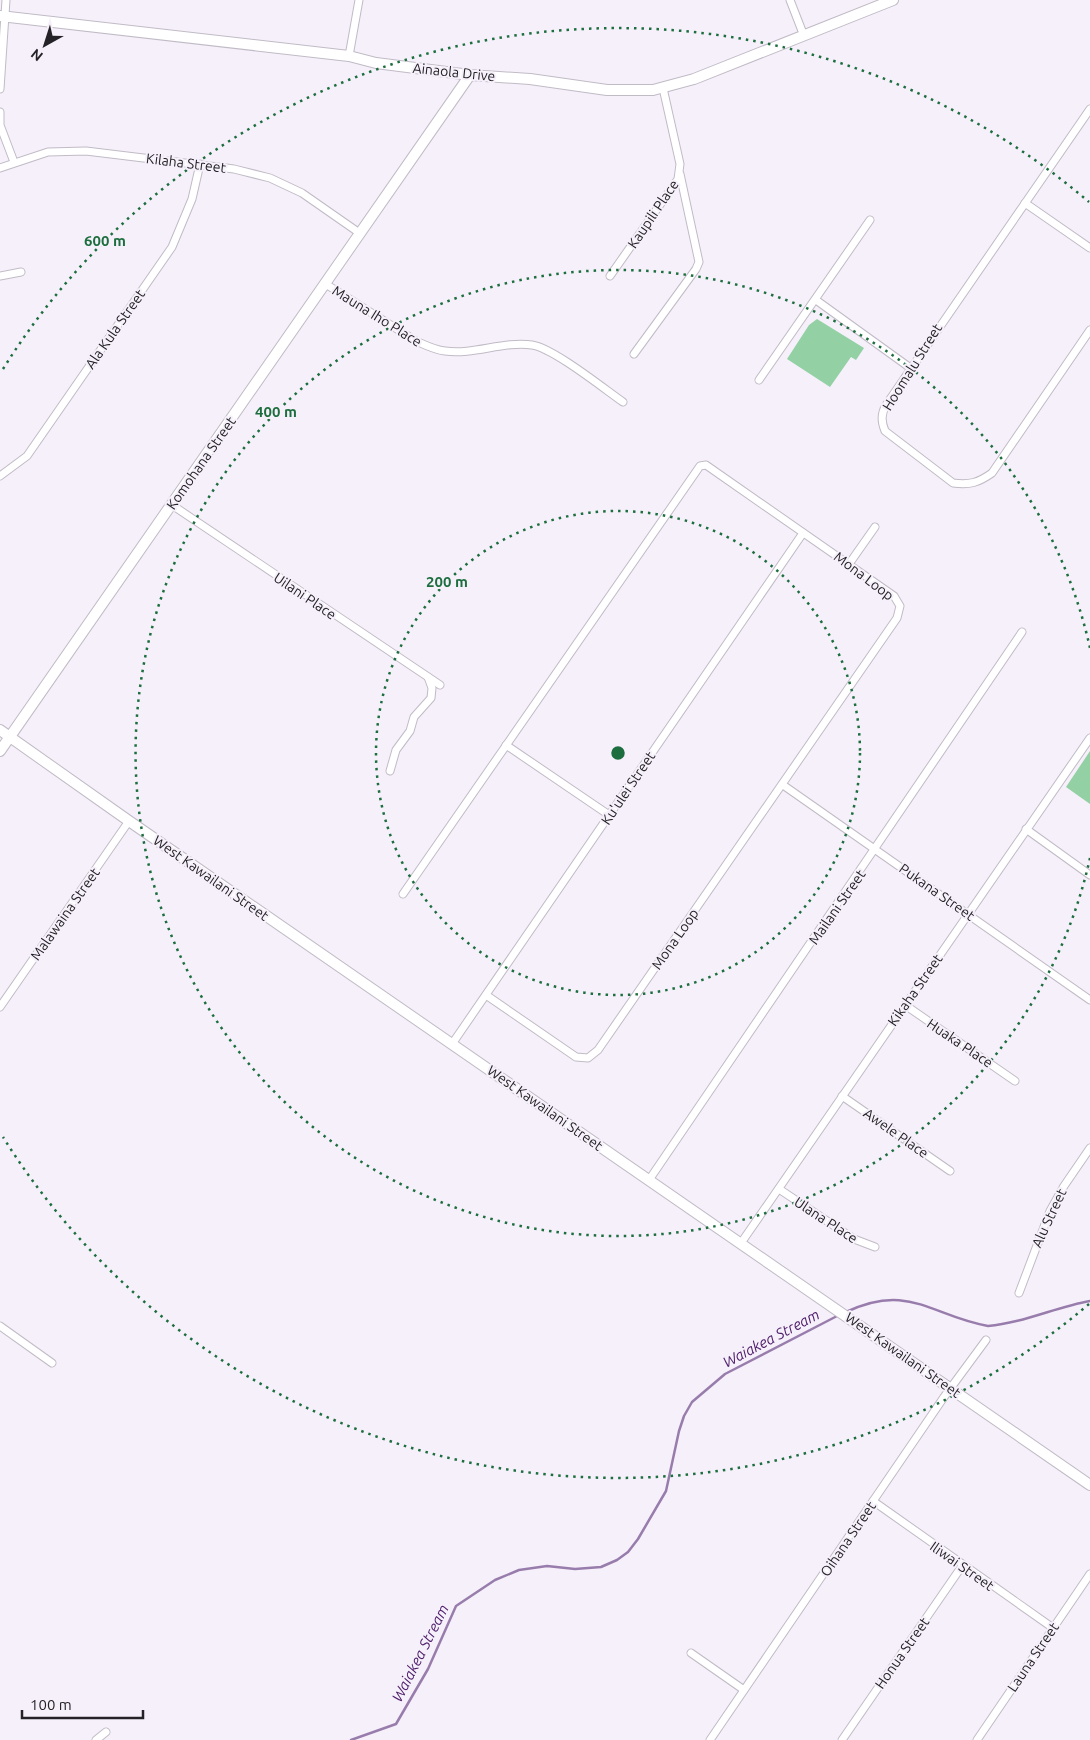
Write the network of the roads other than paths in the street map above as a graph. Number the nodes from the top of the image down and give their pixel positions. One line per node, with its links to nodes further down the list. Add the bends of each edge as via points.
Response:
1 (6, 0): 5 (street)
2 (359, 0): 7 (street)
3 (790, 0): 6 (street)
4 (893, 0): 6 (street, Ainaola Drive)
5 (2, 16): 7 (street, Ainaola Drive); 10 (street)
6 (804, 36): 9 (street, Ainaola Drive)
7 (349, 56): 8 (street, Ainaola Drive, via 376,63)
8 (470, 75): 9 (street, Ainaola Drive, via 530,79 607,90); 19 (street, Komohana Street)
9 (663, 88): 16 (street, Kaupili Place)
10 (0, 89)
11 (1090, 109): 17 (street, Hoomalu Street)
12 (0, 112): 13 (street, via 0,125)
13 (14, 162): 14 (street, Kilaha Street, via 48,152 86,151); 15 (street, Kilaha Street)
14 (200, 164): 19 (street, Kilaha Street, via 270,178 302,193); 31 (street, Ala Kula Street, via 192,200 172,248 27,456)
15 (0, 168)
16 (679, 172): 23 (street, Kaupili Place, via 671,193); 27 (street, via 699,262)
17 (1025, 203): 20 (street); 28 (street, Hoomalu Street)
18 (870, 220): 25 (street)
19 (358, 232): 24 (street, Komohana Street)
20 (1090, 248)
21 (21, 272): 22 (street)
22 (0, 276)
23 (610, 276)
24 (324, 284): 30 (street, Mauna Iho Place, via 429,347 456,352 514,344 534,345); 32 (street, Komohana Street)
25 (816, 300): 28 (street); 29 (street)
26 (1090, 330): 28 (street, Hoomalu Street, via 992,473 967,484 954,482 885,431 882,413)
27 (634, 354)
28 (910, 367)
29 (759, 380)
30 (623, 402)
31 (0, 476)
32 (172, 505): 37 (street, Uilani Place); 40 (street, Komohana Street)
33 (875, 527): 35 (street)
34 (803, 532): 35 (street, Mona Loop); 42 (street, Mona Loop, via 706,466 700,466); 46 (street, Ku'ulei Street)
35 (849, 564): 45 (street, Mona Loop, via 894,596 900,606 897,618)
36 (1022, 632): 49 (street, Mailani Street)
37 (427, 676): 38 (street, Uilani Place); 44 (street, via 432,688 431,698 414,717 410,731 396,750)
38 (440, 685)
39 (0, 730): 40 (street, West Kawailani Street)
40 (10, 737): 43 (street, Komohana Street); 47 (street, West Kawailani Street)
41 (1090, 738): 48 (street, Kikaha Street)
42 (506, 745): 46 (street); 51 (street, Mona Loop)
43 (0, 751)
44 (390, 771)
45 (783, 785): 49 (street, Pukana Street); 53 (street, Mona Loop, via 598,1050 588,1058 576,1057)
46 (610, 815): 53 (street, Ku'ulei Street)
47 (129, 821): 56 (street, Malawaina Street); 57 (street, West Kawailani Street)
48 (1026, 830): 50 (street); 52 (street, Kikaha Street)
49 (876, 849): 52 (street, Pukana Street); 62 (street, Mailani Street)
50 (1090, 875)
51 (403, 894)
52 (968, 914): 54 (street, Pukana Street); 55 (street, Kikaha Street)
53 (486, 995): 57 (street, Ku'ulei Street)
54 (1090, 1000)
55 (905, 1005): 58 (street, Huaka Place); 59 (street, Kikaha Street)
56 (0, 1007)
57 (452, 1044): 62 (street, West Kawailani Street)
58 (1015, 1080)
59 (842, 1096): 61 (street, Awele Place); 63 (street, Kikaha Street)
60 (1090, 1148): 66 (street, Alu Street, via 1050,1211)
61 (950, 1171)
62 (649, 1180): 64 (street, West Kawailani Street)
63 (779, 1189): 64 (street, Kikaha Street); 65 (street, Ulana Place, via 854,1238)
64 (741, 1243): 70 (street, West Kawailani Street)
65 (875, 1247)
66 (1019, 1293)
67 (0, 1326): 69 (street)
68 (986, 1340): 70 (street, Oihana Street)
69 (52, 1363)
70 (951, 1388): 71 (street, West Kawailani Street); 72 (street, Oihana Street)
71 (1090, 1485)
72 (873, 1501): 73 (street, Iliwai Street); 77 (street, Oihana Street)
73 (962, 1566): 75 (street, Iliwai Street); 81 (street, Honua Street)
74 (1090, 1574): 75 (street, Launa Street)
75 (1053, 1628): 82 (street, Launa Street)
76 (692, 1652): 77 (street)
77 (744, 1690): 80 (street, Oihana Street)
78 (106, 1732): 79 (street)
79 (96, 1740)
80 (710, 1740)
81 (842, 1740)
82 (977, 1740)

